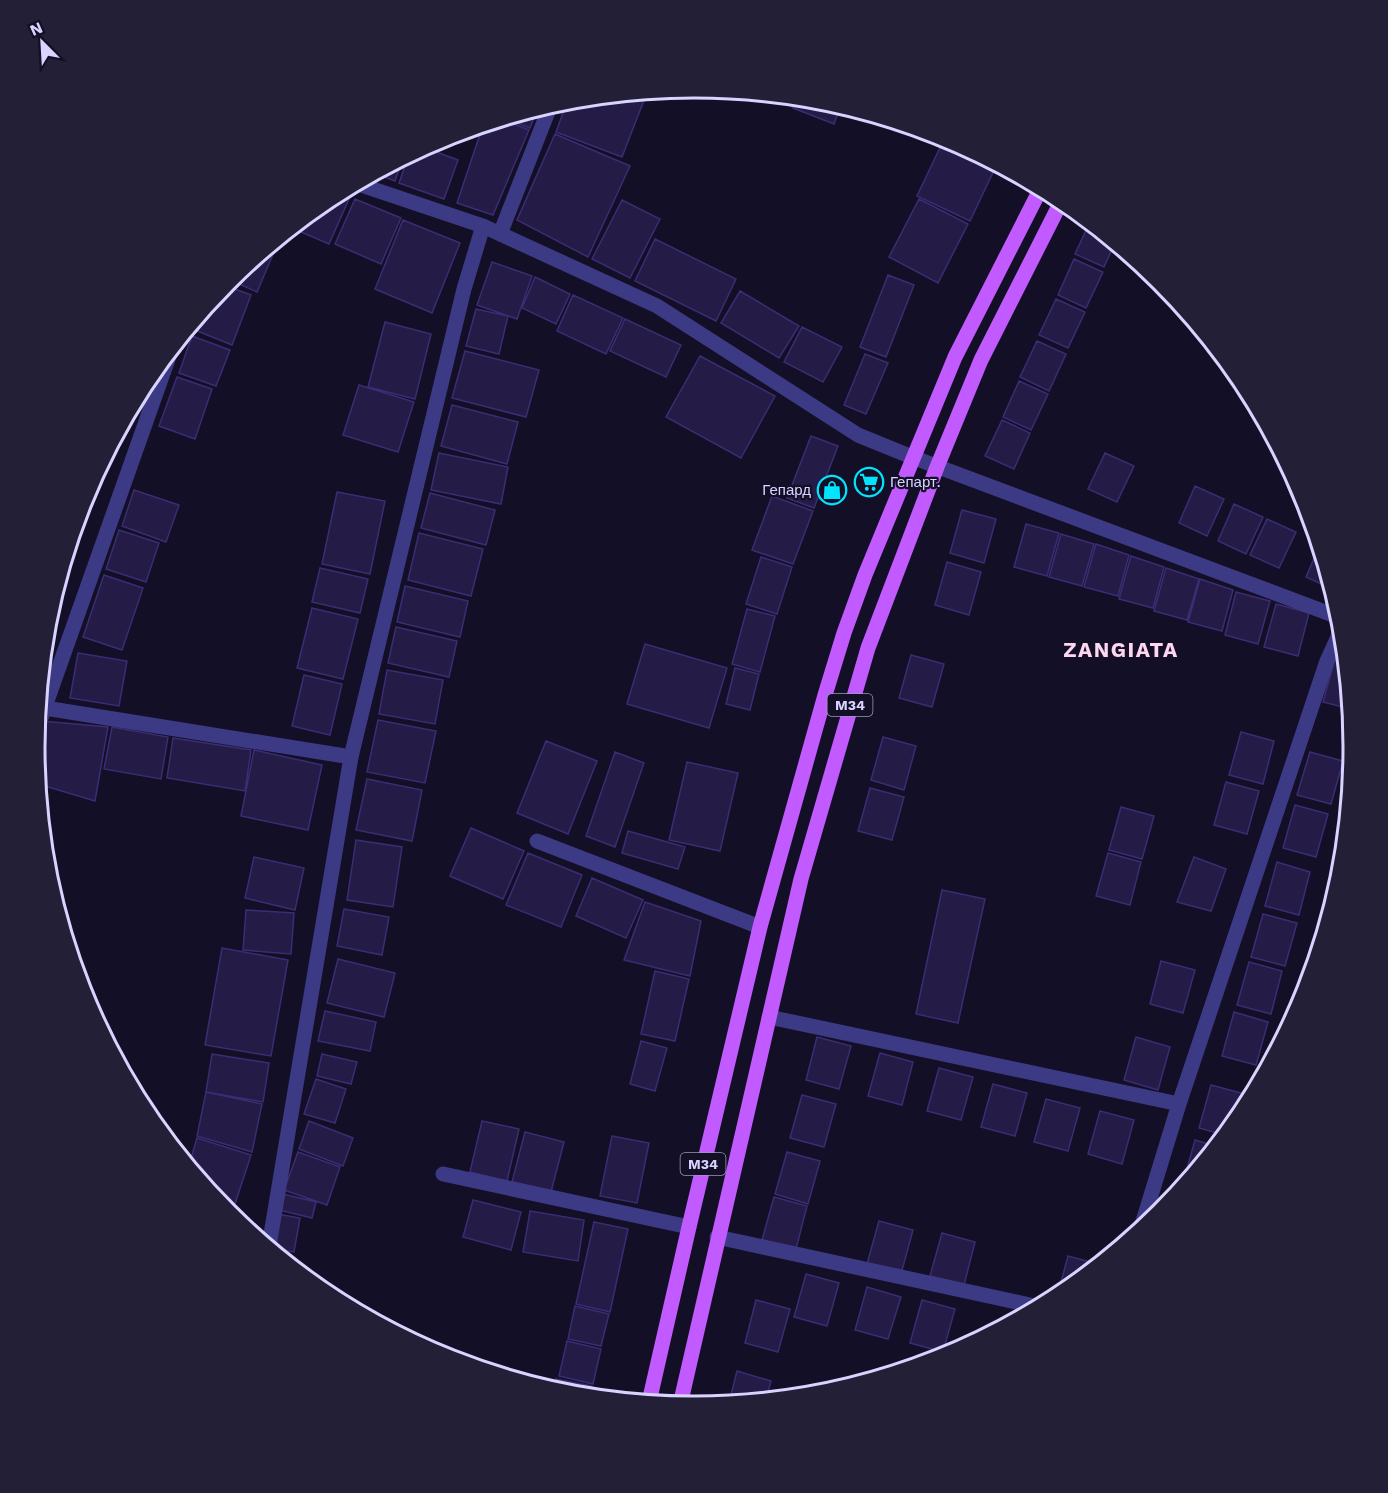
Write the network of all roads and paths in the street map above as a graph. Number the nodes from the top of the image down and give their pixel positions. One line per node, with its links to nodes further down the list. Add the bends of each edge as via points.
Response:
1 (547, 115): 6 (street)
2 (366, 187): 5 (street)
3 (1037, 196): 8 (main road, M34, via 955,357)
4 (1058, 209): 9 (main road, M34, via 981,360)
5 (483, 226): 6 (street); 14 (street, via 464,289)
6 (500, 234): 8 (street, via 657,306 858,435)
7 (163, 373): 12 (street)
8 (912, 457): 9 (street); 16 (main road, M34, via 844,633)
9 (938, 467): 10 (street); 17 (main road, M34, via 879,617 848,712 801,879)
10 (1329, 614)
11 (1334, 644): 18 (street)
12 (46, 705)
13 (45, 708): 14 (street)
14 (351, 757): 23 (street)
15 (537, 841): 16 (street)
16 (760, 927): 21 (main road, M34)
17 (769, 1017): 18 (street); 22 (main road, M34)
18 (1179, 1104): 20 (street)
19 (443, 1174): 21 (street)
20 (1147, 1210)
21 (688, 1227): 25 (main road, M34)
22 (717, 1237): 24 (street); 26 (main road, M34)
23 (270, 1238)
24 (1027, 1303)
25 (651, 1394)
26 (682, 1395)

